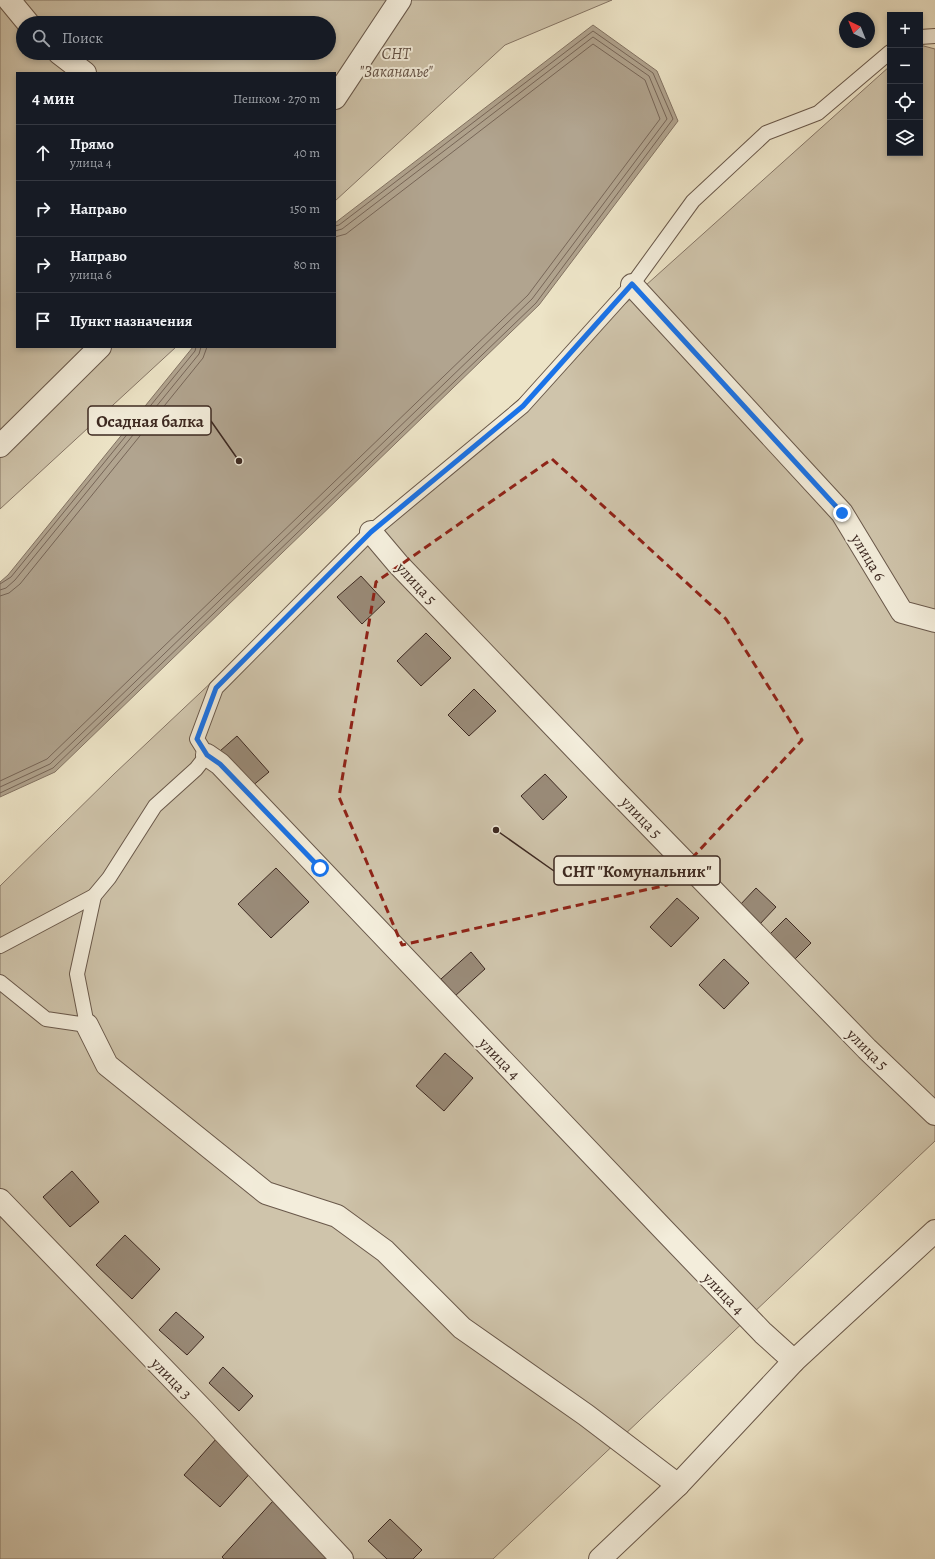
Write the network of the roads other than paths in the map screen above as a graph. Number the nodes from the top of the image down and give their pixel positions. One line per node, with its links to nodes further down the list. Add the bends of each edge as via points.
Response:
1 (9, 0): 3 (street)
2 (400, 0): 9 (street)
3 (22, 16)
4 (935, 36): 5 (lane)
5 (923, 37)
6 (887, 55): 10 (lane, via 818,114 766,133 693,201)
7 (68, 60): 8 (street)
8 (84, 72)
9 (336, 96)
10 (632, 284): 13 (lane, via 523,406); 14 (street, улица 6, via 842,513 902,612)
11 (99, 348): 12 (street)
12 (0, 446)
13 (371, 532): 15 (lane, via 216,688 197,739); 20 (street, улица 5, via 398,564 622,797)
14 (935, 621)
15 (207, 755): 16 (lane, via 196,769 156,806 110,878); 23 (street, улица 4, via 220,764 663,1229 763,1333)
16 (94, 896): 17 (lane); 19 (lane, via 77,974)
17 (0, 946)
18 (0, 982): 19 (lane, via 46,1019)
19 (87, 1025): 24 (street, via 107,1065 266,1193 337,1216 385,1251 462,1328 586,1414)
20 (935, 1114)
21 (0, 1200): 25 (street, улица 3, via 204,1411)
22 (935, 1231): 23 (street)
23 (794, 1361): 24 (street)
24 (678, 1485): 26 (street)
25 (342, 1559)
26 (600, 1559)

